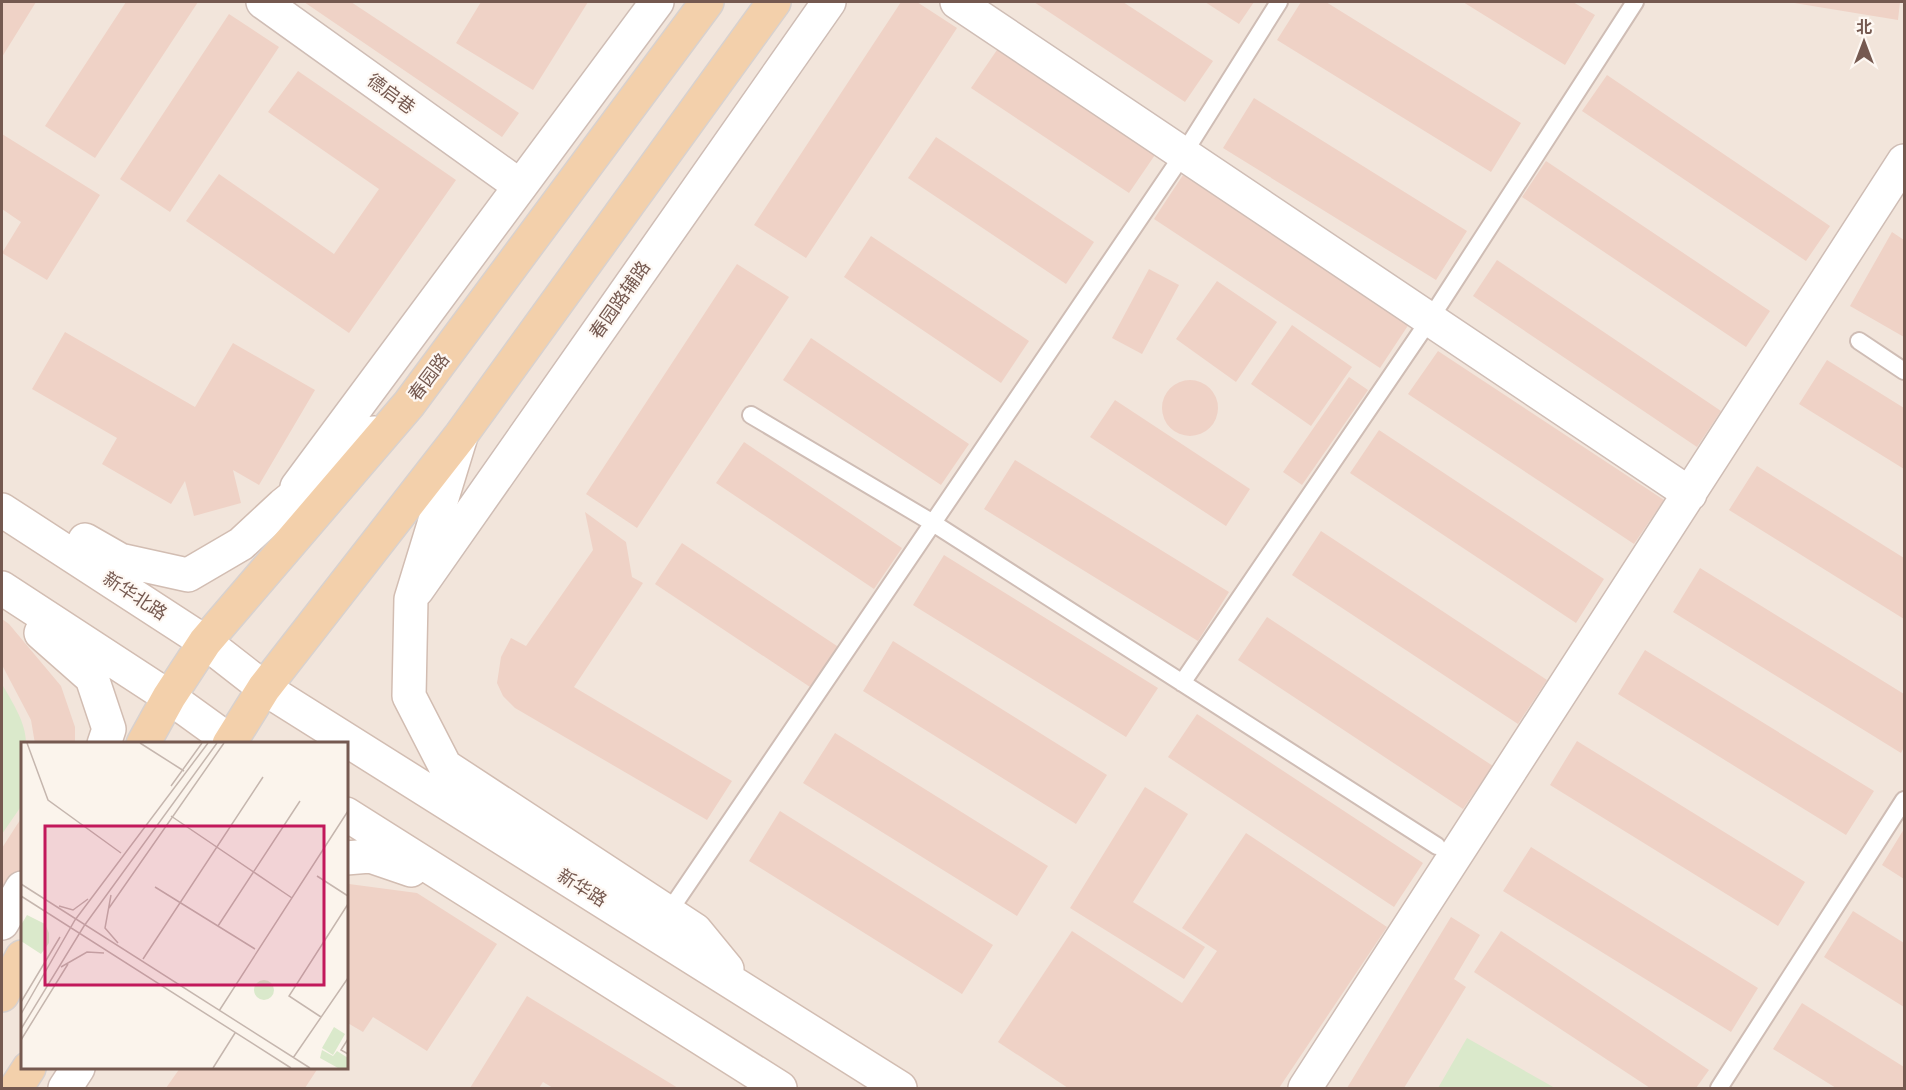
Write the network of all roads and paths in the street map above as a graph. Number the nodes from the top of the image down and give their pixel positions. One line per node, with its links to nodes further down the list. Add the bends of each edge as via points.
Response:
1 (263, 2): 11 (street, 德启巷)
2 (657, 2): 11 (street)
3 (706, 2): 15 (main road, 春园路)
4 (774, 2): 17 (main road)
5 (830, 2): 25 (street, 春园路辅路)
6 (957, 2): 9 (street)
7 (1279, 2): 9 (lane)
8 (1635, 2): 12 (lane)
9 (1184, 153): 12 (street); 22 (lane)
10 (1905, 161): 19 (street)
11 (520, 186): 20 (street)
12 (1430, 319): 19 (street); 27 (lane)
13 (1859, 341): 14 (lane)
14 (1905, 371)
15 (409, 404): 20 (street); 26 (main road, 春园路)
16 (751, 415): 22 (lane)
17 (461, 435): 25 (street); 28 (main road)
18 (2, 494): 20 (street, via 120,560 188,575 241,544)
19 (1690, 494): 51 (street)
20 (283, 505)
21 (2, 510): 26 (street, 新华北路)
22 (933, 523): 27 (lane); 40 (lane)
23 (2, 588): 29 (street)
24 (2, 597): 30 (street, via 92,678 109,729)
25 (411, 599): 40 (street, via 409,696 445,766)
26 (206, 642): 28 (street, 新华北路); 29 (main road, 春园路)
27 (1182, 683): 36 (lane)
28 (264, 688): 33 (main road); 43 (street, 新华路)
29 (169, 697): 31 (main road, 春园路); 32 (street)
30 (105, 742)
31 (144, 742)
32 (231, 742)
33 (233, 742)
34 (1905, 800): 52 (lane)
35 (348, 815): 38 (street)
36 (1437, 846)
37 (348, 858): 38 (street, via 370,856)
38 (460, 886): 49 (street)
39 (21, 890): 41 (street)
40 (668, 913): 43 (street, via 695,930)
41 (2, 923)
42 (21, 959): 44 (main road)
43 (745, 991): 50 (street, 新华路)
44 (2, 995)
45 (28, 1069): 47 (main road)
46 (77, 1069): 48 (street)
47 (16, 1089)
48 (64, 1089)
49 (780, 1089)
50 (900, 1089)
51 (1305, 1089)
52 (1719, 1089)

